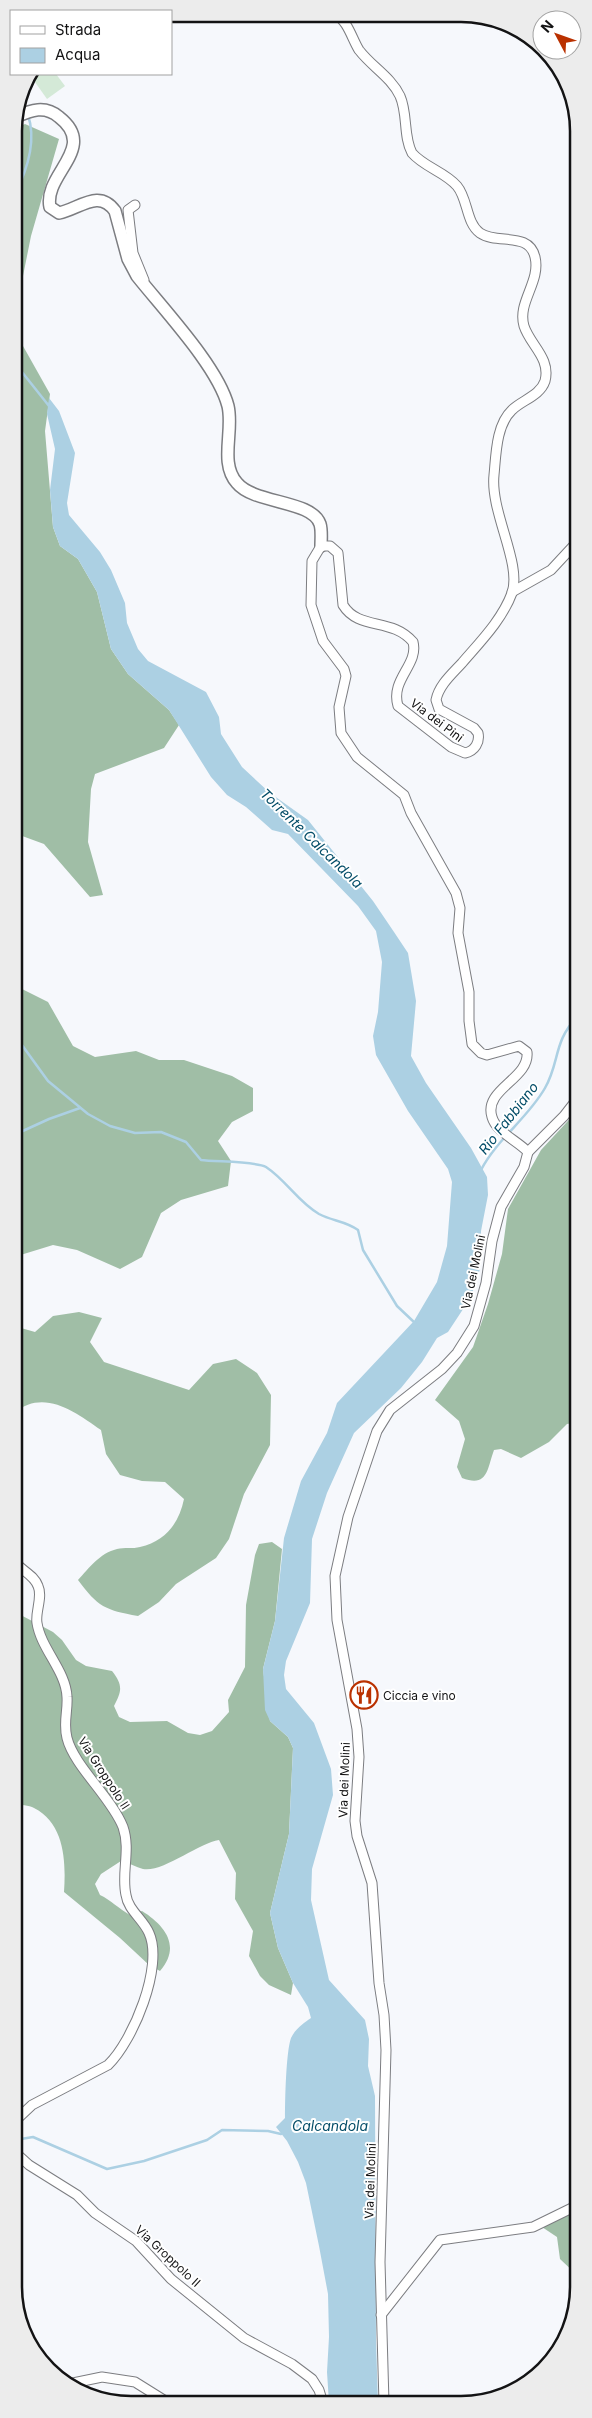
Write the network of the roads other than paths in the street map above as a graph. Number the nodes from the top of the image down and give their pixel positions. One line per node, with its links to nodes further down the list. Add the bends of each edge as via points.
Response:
1 (345, 22): 7 (street, Via dei Pini, via 370,64 392,83 400,97 412,153 457,186 480,233 499,240 520,241 533,251 535,257 535,277 522,310 525,329 542,356 545,380 542,388 511,411 503,423 493,477 497,514 511,557)
2 (24, 115): 4 (main road, via 43,109 54,112 64,120 74,136 68,160 52,190 50,207 59,213 88,201 107,203 115,212 128,259)
3 (135, 205): 4 (street, via 127,214 133,253)
4 (151, 293): 5 (main road, via 220,384 231,418 228,465 234,480 245,491 312,514 321,525)
5 (321, 546): 7 (street, Via dei Pini, via 330,546 338,553 343,604 347,611 361,620 394,626 413,642 414,655 396,689 398,706 460,752 473,749 478,742 478,733 438,710 437,696 496,622); 9 (street, via 312,562 310,605 323,641 338,659 346,676 339,707 341,734 357,757 404,795 456,893 472,1044 487,1055 519,1046 527,1052 524,1067 497,1096 492,1108 492,1118 504,1134)
6 (570, 550): 7 (street, via 551,570)
7 (512, 592)
8 (570, 1109): 9 (street)
9 (526, 1151): 14 (street, Via dei Molini, via 528,1158 524,1167 501,1206 474,1326 442,1369 390,1410 377,1431 348,1517 335,1576 337,1620 357,1729 359,1757 355,1821 372,1883 384,2014)
10 (22, 1569): 11 (street, Via Groppolo II, via 39,1588 37,1624 67,1696 64,1719 67,1738 123,1828 127,1849 126,1896 149,1933 154,1965 152,1978 117,2056 108,2065 32,2105)
11 (22, 2114)
12 (22, 2159): 17 (street, Via Groppolo II, via 136,2240 172,2279 244,2338 292,2364 312,2379)
13 (569, 2209): 14 (street, via 532,2227 440,2240)
14 (382, 2315): 18 (street, Via dei Molini)
15 (79, 2382): 16 (street, via 102,2377 135,2382)
16 (157, 2396)
17 (320, 2396)
18 (384, 2396)

